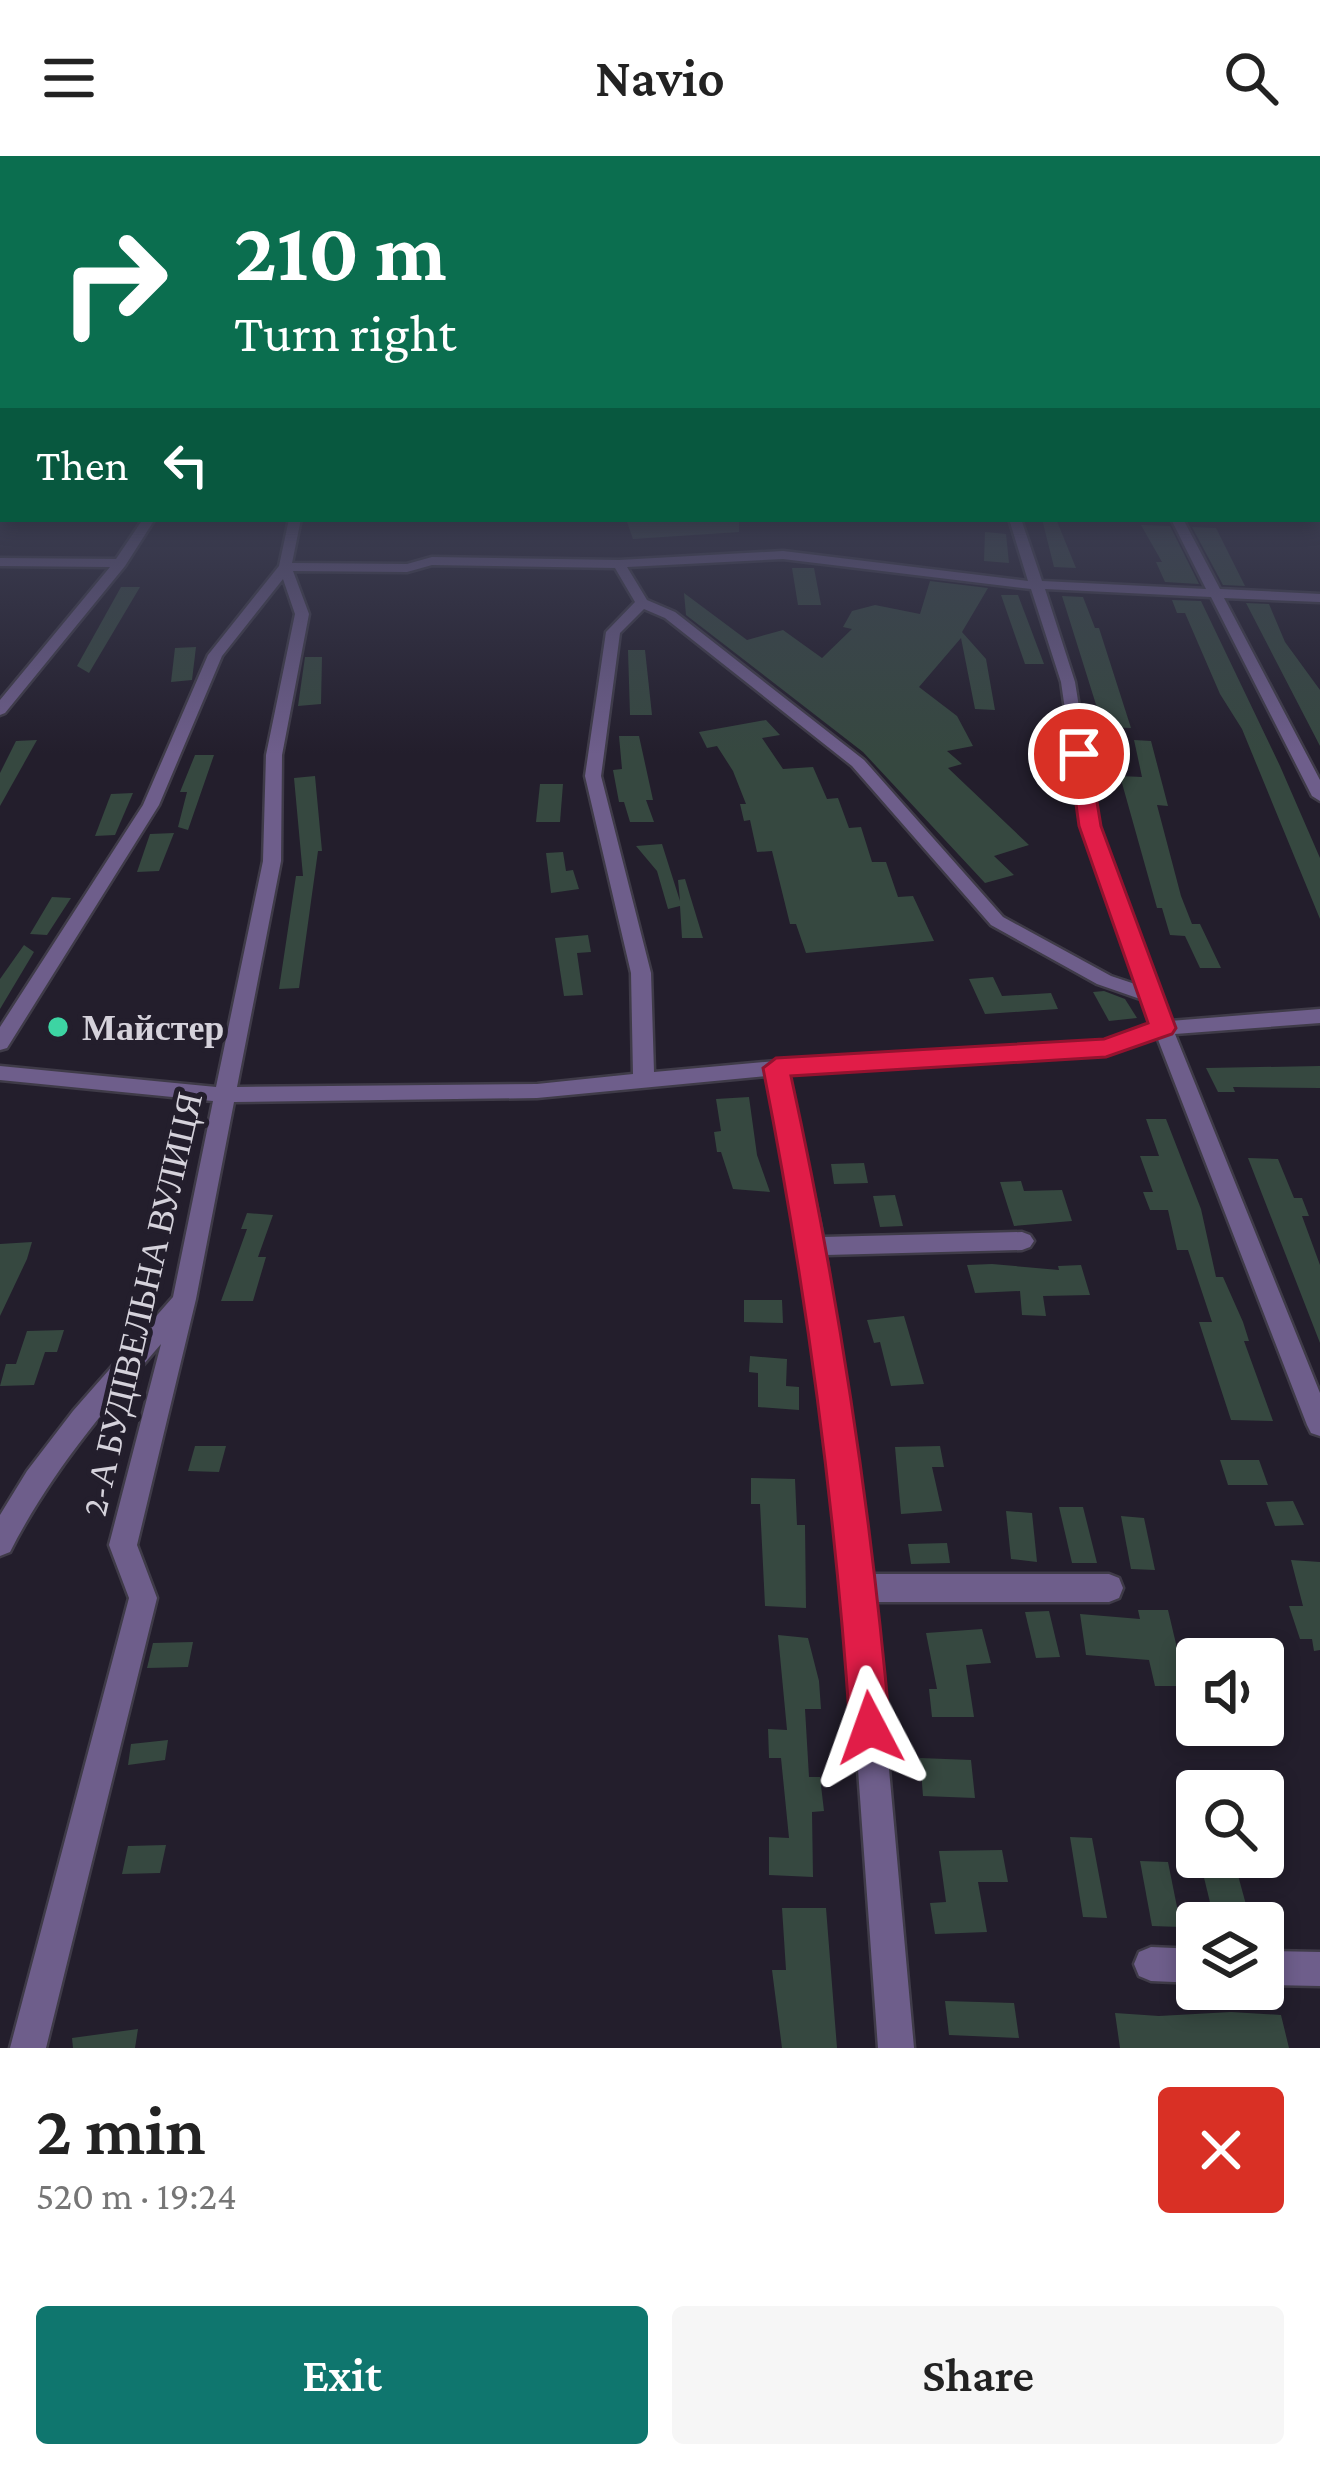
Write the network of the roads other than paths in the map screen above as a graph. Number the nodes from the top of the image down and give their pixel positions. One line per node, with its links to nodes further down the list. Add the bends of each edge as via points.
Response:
1 (108, 577): 12 (street)
2 (278, 577): 18 (street, via 215,655 151,805)
3 (288, 577): 22 (street, 2-А БУДІВЕЛЬНА ВУЛИЦЯ, via 302,614 274,755 272,861)
4 (627, 577): 11 (street)
5 (969, 577): 8 (street)
6 (1031, 577): 8 (street)
7 (1207, 577): 9 (street)
8 (1033, 585): 9 (street); 15 (street, via 1068,682 1090,826)
9 (1215, 594): 10 (street); 13 (street)
10 (1320, 598)
11 (642, 603): 15 (street, via 670,615 857,763 997,921 1104,980); 21 (street, via 613,632 593,776 641,973)
12 (0, 710)
13 (1311, 759): 14 (street)
14 (1320, 796)
15 (1151, 996): 17 (street)
16 (1320, 1016): 17 (street)
17 (1163, 1028): 19 (street, via 1106,1048); 26 (street)
18 (0, 1043)
19 (776, 1068): 21 (street); 24 (street)
20 (0, 1073): 22 (street)
21 (644, 1082): 22 (street)
22 (226, 1095): 25 (street, 2-А БУДІВЕЛЬНА ВУЛИЦЯ)
23 (1022, 1241): 24 (street)
24 (813, 1246): 28 (street)
25 (184, 1299): 27 (street, via 97,1401); 34 (street, 2-А БУДІВЕЛЬНА ВУЛИЦЯ, via 123,1545 143,1598)
26 (1320, 1425)
27 (0, 1544)
28 (859, 1588): 29 (street); 35 (street)
29 (1109, 1588)
30 (1151, 1964): 31 (street)
31 (1176, 1965)
32 (1284, 1968): 33 (street)
33 (1320, 1969)
34 (28, 2048)
35 (896, 2048)

